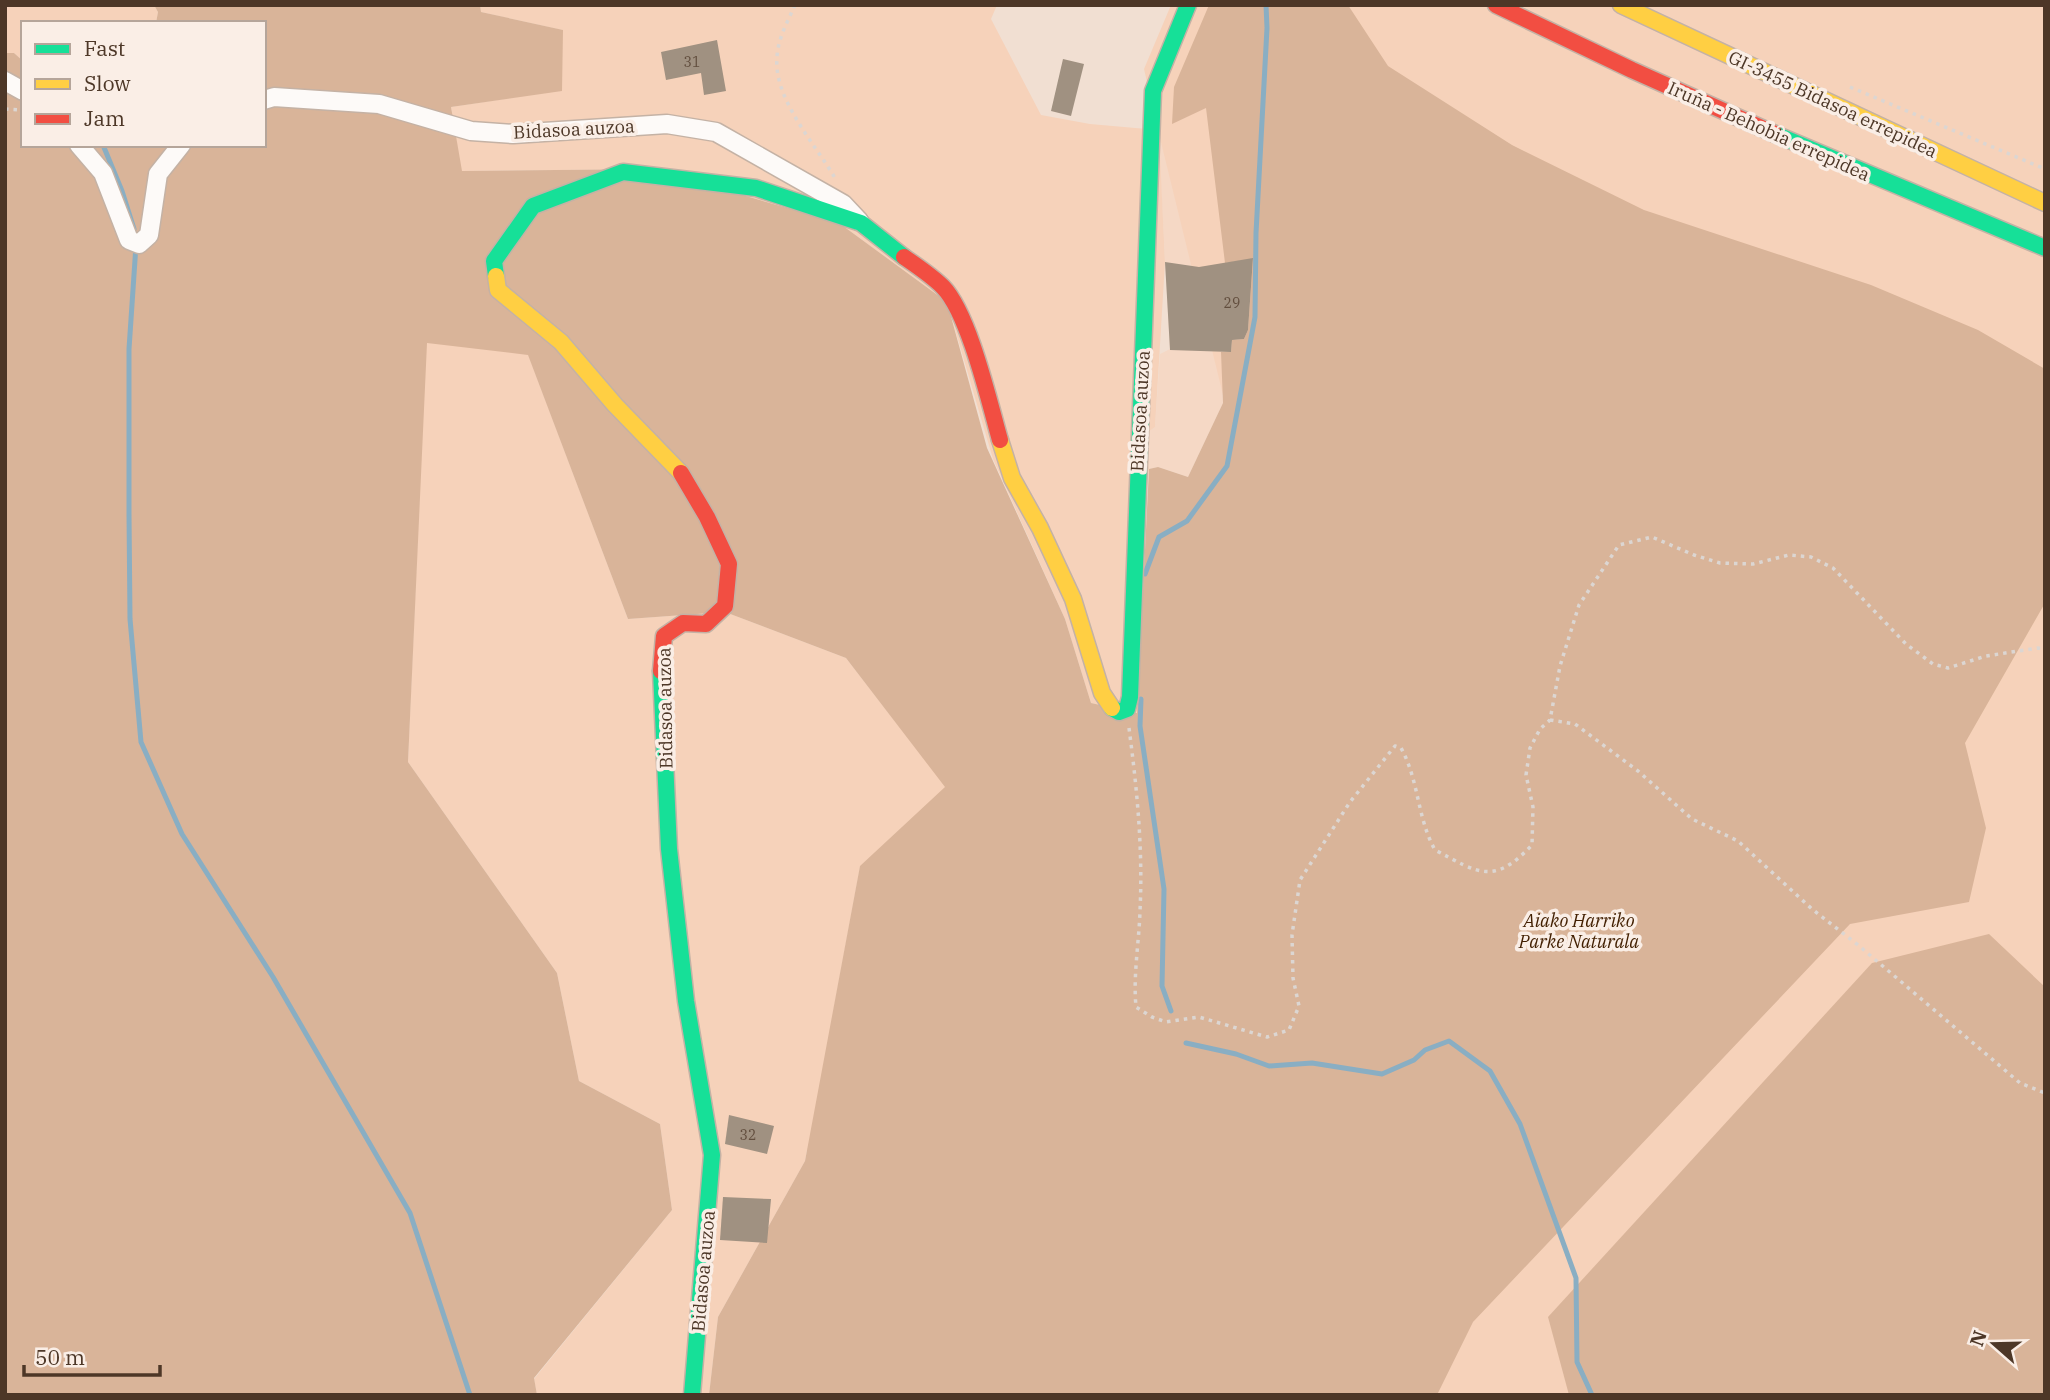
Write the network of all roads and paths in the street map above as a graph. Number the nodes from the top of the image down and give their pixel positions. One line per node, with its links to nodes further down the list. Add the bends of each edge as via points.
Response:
1 (795, 5): 10 (path, via 777,56 781,87)
2 (1188, 5): 15 (main road, Bidasoa auzoa, via 1153,91)
3 (1496, 5): 13 (main road, Iruña - Behobia errepidea, via 1735,117)
4 (1621, 5): 11 (main road, GI-3455 Bidasoa errepidea)
5 (5, 81): 6 (street)
6 (21, 90)
7 (266, 99): 12 (street, Bidasoa auzoa, via 379,104 471,131 513,134 667,124 716,132 844,204)
8 (81, 147): 9 (street, via 103,173 130,240 139,244 149,235 158,174)
9 (179, 147)
10 (840, 188)
11 (2045, 203)
12 (861, 223): 15 (main road, Bidasoa auzoa, via 943,287 956,306 1012,478 1073,599 1102,693 1111,707 1119,712); 18 (main road, Bidasoa auzoa, via 756,188 623,173 533,206 494,261 498,290 561,342 679,470 729,564 725,606 706,624 683,624 664,636 661,660 669,849 686,1002 712,1155)
13 (2045, 248)
14 (2045, 650): 16 (path, via 1986,656 1948,668 1933,664 1906,644 1833,568 1811,557 1789,555 1753,565 1720,563 1652,537 1619,545 1579,606 1560,666)
15 (1127, 709): 16 (path, via 1139,802 1136,1007 1166,1022 1199,1017 1267,1037 1289,1030 1299,1006 1292,935 1300,880 1350,802 1395,746 1409,763 1434,850 1475,871 1493,873 1517,861 1532,845 1533,807 1527,775 1530,748)
16 (1550, 720): 17 (path, via 1575,724 1638,771 1692,820 1738,841 2020,1083)
17 (2045, 1093)
18 (692, 1395)

